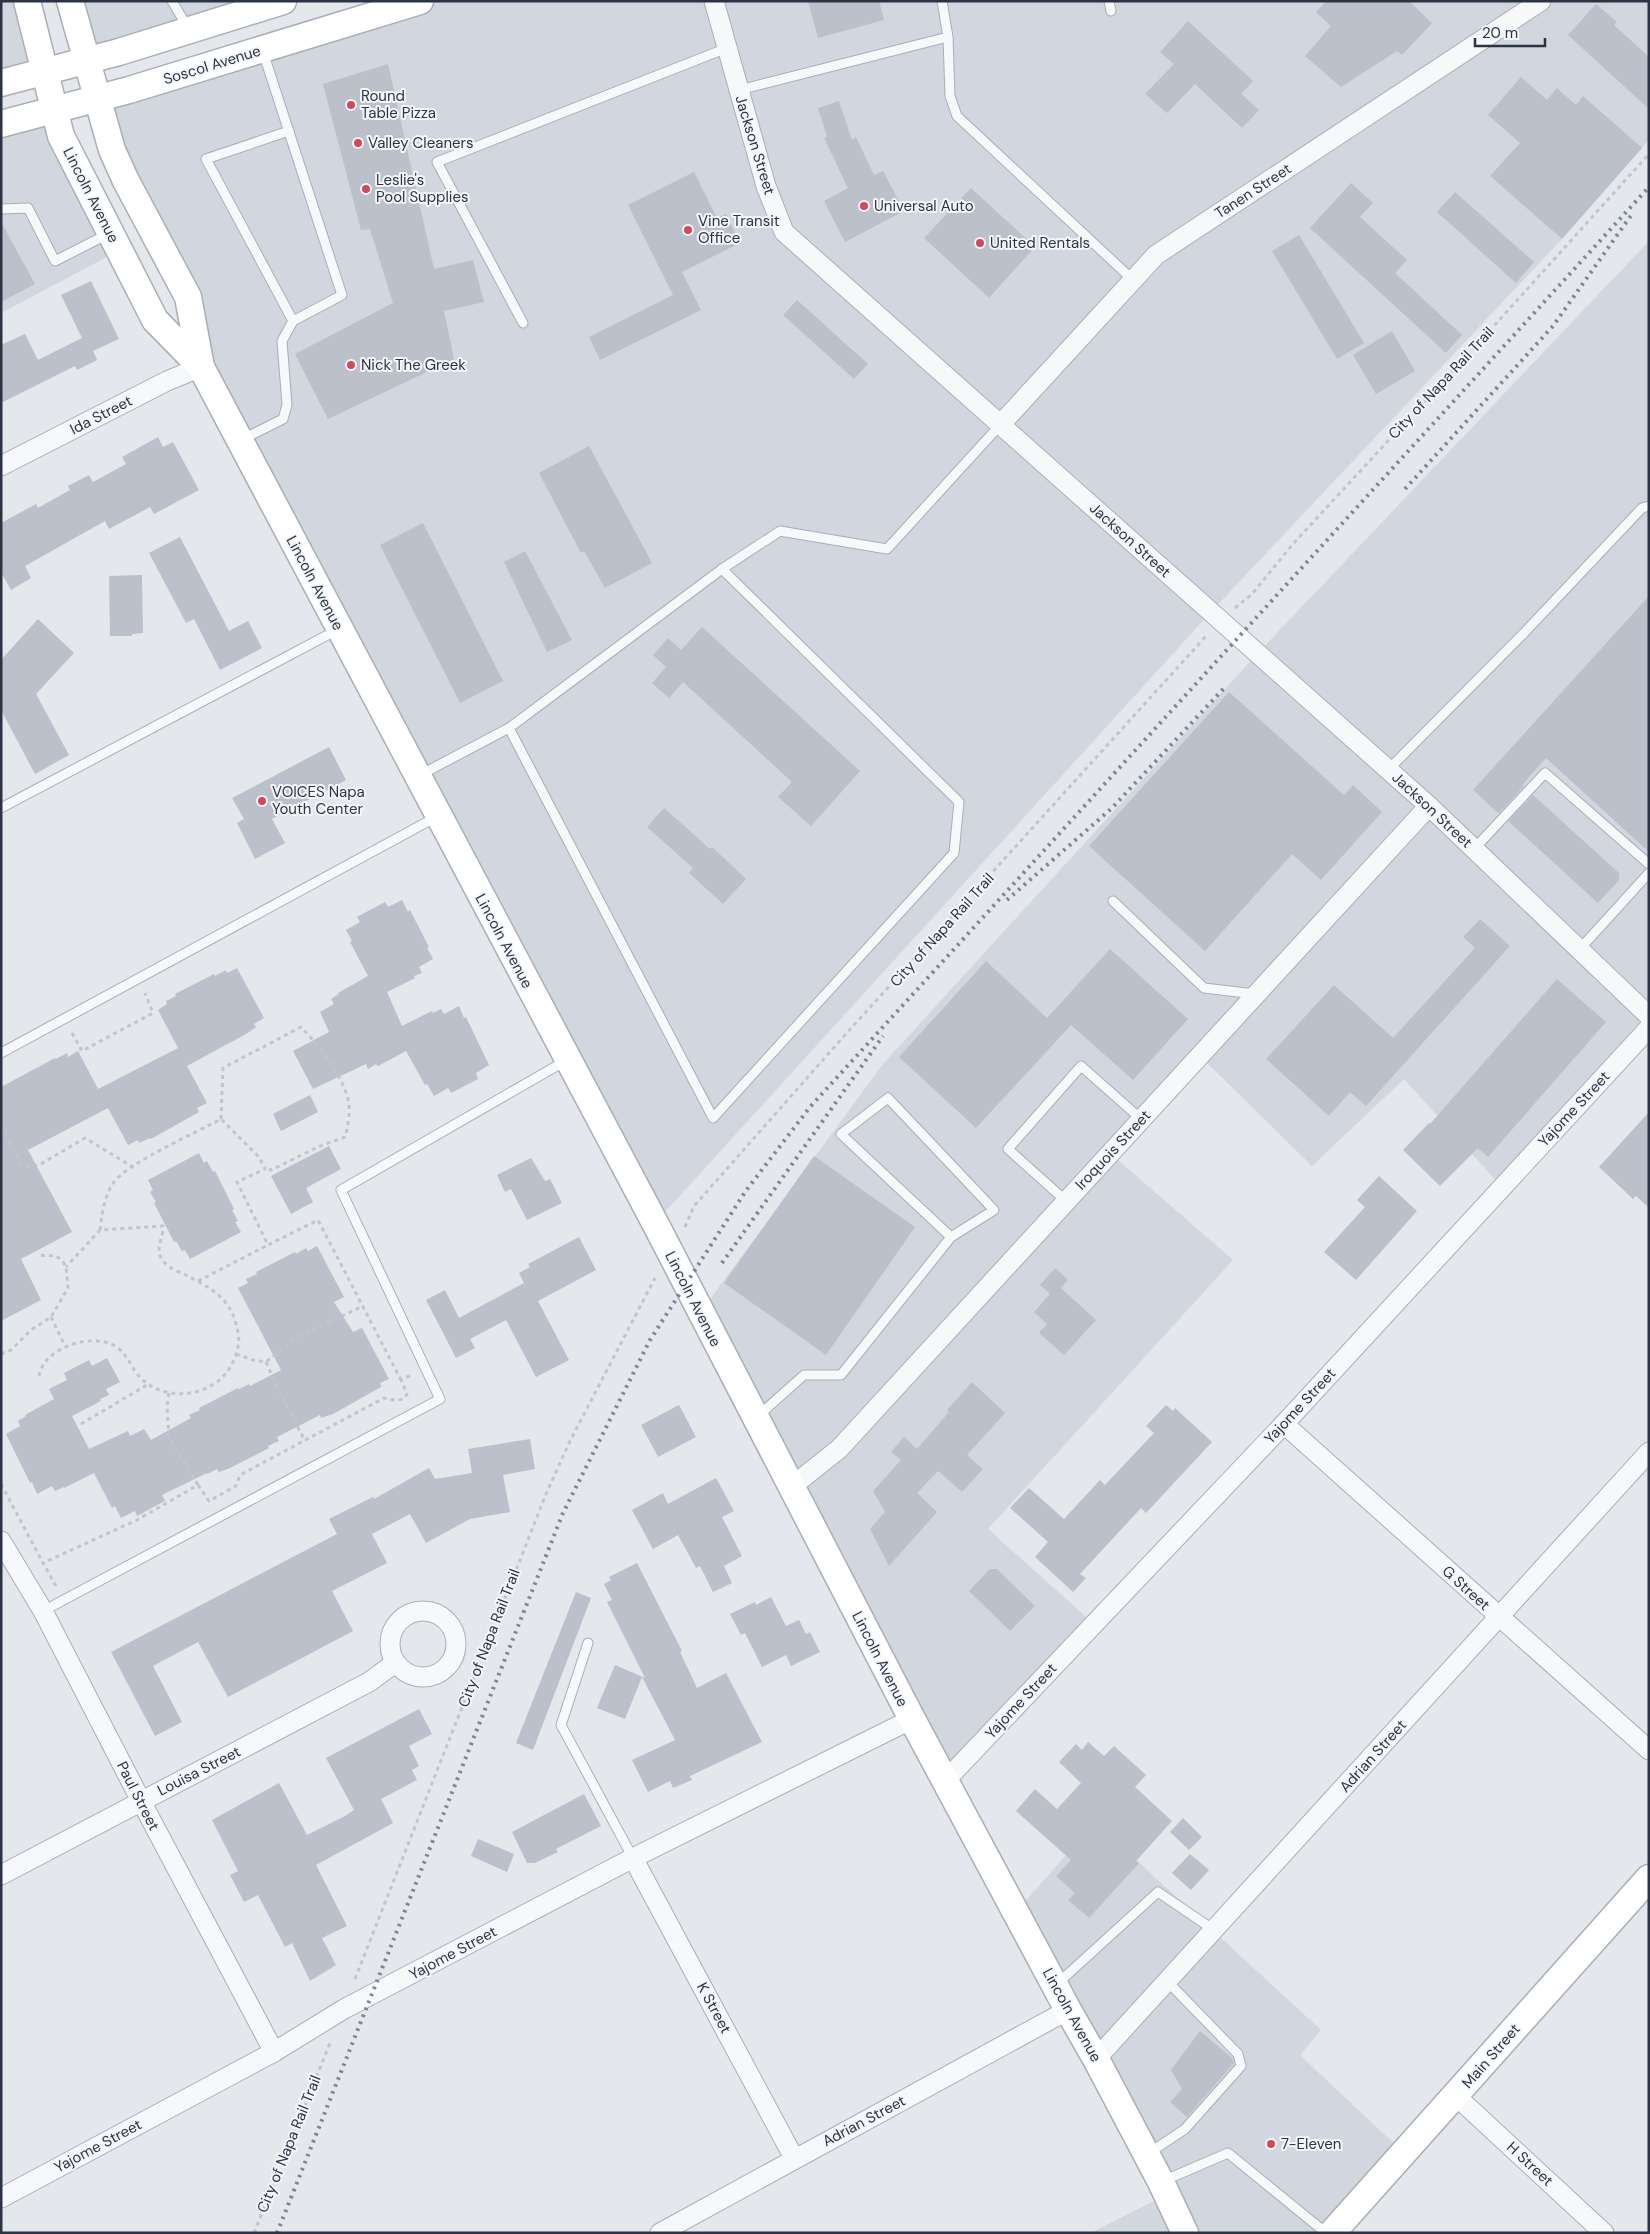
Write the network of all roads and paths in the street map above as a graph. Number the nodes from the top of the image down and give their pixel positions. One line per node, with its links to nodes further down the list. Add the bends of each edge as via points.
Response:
1 (27, 1): 17 (main road, Lincoln Avenue)
2 (70, 1): 16 (main road, Lincoln Avenue)
3 (172, 1): 12 (lane)
4 (282, 1): 10 (main road)
5 (420, 1): 15 (main road, Soscol Avenue)
6 (714, 1): 14 (street, Jackson Street)
7 (942, 1): 13 (lane)
8 (1108, 1): 11 (lane)
9 (1541, 1): 27 (street, Tanen Street, via 1156,255)
10 (253, 6): 12 (main road)
11 (1111, 12)
12 (189, 30): 16 (main road)
13 (948, 37): 19 (lane); 27 (lane, via 950,96 957,116)
14 (727, 48): 19 (street, Jackson Street); 29 (lane, via 437,162)
15 (262, 49): 20 (main road, Soscol Avenue); 23 (lane)
16 (86, 60): 17 (main road); 20 (main road, Lincoln Avenue)
17 (44, 71): 18 (main road); 21 (main road, Lincoln Avenue)
18 (1, 83)
19 (739, 90): 31 (street, Jackson Street, via 766,186 784,232)
20 (97, 98): 21 (main road, Soscol Avenue); 30 (main road, Lincoln Avenue, via 112,150 188,297)
21 (53, 110): 22 (main road, Soscol Avenue); 26 (main road, Lincoln Avenue, via 61,136)
22 (1, 124)
23 (289, 131): 28 (lane, via 342,295); 28 (lane, via 206,159)
24 (1649, 154): 36 (path, City of Napa Rail Trail, via 1293,544 1252,594)
25 (1, 209): 26 (lane, via 28,208 55,261)
26 (110, 233): 30 (main road, Lincoln Avenue, via 156,320)
27 (1133, 280): 31 (street, Tanen Street)
28 (293, 321): 32 (lane, via 282,341 287,405 283,419)
29 (523, 323)
30 (201, 367): 32 (main road, Lincoln Avenue); 33 (street, Ida Street, via 167,381)
31 (1001, 424): 35 (lane, via 887,549 780,530); 40 (street, Jackson Street)
32 (240, 441): 37 (main road, Lincoln Avenue)
33 (1, 466)
34 (1649, 506): 40 (lane, via 1642,508)
35 (722, 569): 39 (lane); 39 (lane, via 959,802 954,853 713,1118)
36 (1231, 610)
37 (339, 629): 41 (main road, Lincoln Avenue); 43 (lane)
38 (1202, 641): 63 (path, City of Napa Rail Trail, via 836,1045 694,1206)
39 (509, 728): 41 (lane)
40 (1388, 770): 42 (street, Jackson Street)
41 (417, 776): 44 (main road, Lincoln Avenue)
42 (1429, 806): 45 (street, Jackson Street); 51 (street, Iroquois Street)
43 (1, 808)
44 (438, 816): 55 (lane); 56 (main road, Lincoln Avenue)
45 (1474, 849): 46 (lane, via 1545,773); 49 (street, Jackson Street)
46 (1649, 864)
47 (1649, 873): 49 (lane)
48 (1113, 901): 51 (lane, via 1204,988)
49 (1579, 950): 52 (street, Jackson Street)
50 (152, 989): 54 (path, via 144,994 154,1013 82,1051 72,1032)
51 (1258, 994): 58 (street, Iroquois Street)
52 (1649, 1016)
53 (1649, 1028): 84 (street, Yajome Street)
54 (63, 1036)
55 (1, 1053)
56 (567, 1060): 77 (lane, via 341,1190); 82 (main road, Lincoln Avenue)
57 (221, 1119): 60 (path); 61 (path, via 258,1157); 61 (path, via 223,1068 301,1028 325,1054 348,1099 345,1137 271,1170)
58 (1141, 1119): 62 (street, Iroquois Street); 62 (lane, via 1081,1066 1008,1149)
59 (1, 1127): 60 (path, via 23,1167 38,1165 85,1138)
60 (133, 1167): 64 (path, via 114,1182 103,1206)
61 (264, 1169): 66 (path, via 237,1182)
62 (1066, 1201): 89 (street, Iroquois Street, via 839,1449)
63 (688, 1222)
64 (100, 1230): 68 (path); 69 (path, via 162,1226 160,1256 170,1267)
65 (951, 1237): 65 (lane, via 841,1134 888,1098 994,1210); 82 (lane, via 841,1375 804,1376)
66 (268, 1245): 69 (path); 71 (path, via 318,1220)
67 (38, 1255): 68 (path, via 56,1256)
68 (66, 1266): 72 (path, via 68,1288)
69 (198, 1281): 75 (path, via 224,1299 234,1314 239,1342)
70 (647, 1292): 107 (path, City of Napa Rail Trail, via 570,1441 532,1528)
71 (363, 1306): 76 (path, via 295,1338); 79 (path)
72 (50, 1317): 73 (path); 74 (path, via 11,1350)
73 (65, 1346): 78 (path, via 40,1370); 80 (path, via 88,1341 114,1345 124,1353)
74 (1, 1354)
75 (236, 1354): 76 (path); 81 (path, via 232,1365 216,1384 184,1394)
76 (266, 1362): 85 (path)
77 (424, 1368): 79 (path); 93 (lane, via 440,1399)
78 (39, 1376)
79 (401, 1380): 85 (path, via 406,1397 398,1401 384,1398)
80 (147, 1385): 81 (path); 83 (path)
81 (169, 1393): 88 (path, via 169,1436)
82 (756, 1418): 89 (main road, Lincoln Avenue)
83 (81, 1424)
84 (1284, 1424): 95 (street, G Street); 100 (street, Yajome Street)
85 (305, 1442): 88 (path, via 240,1475 236,1486 209,1501)
86 (1649, 1452): 95 (street, Adrian Street)
87 (1, 1484): 92 (path)
88 (198, 1485): 92 (path, via 136,1520)
89 (791, 1487): 98 (main road, Lincoln Avenue)
90 (1, 1541): 91 (street, Paul Street)
91 (6, 1561): 94 (street, Paul Street)
92 (44, 1562): 93 (path)
93 (63, 1600): 94 (lane)
94 (43, 1611): 101 (street, Paul Street)
95 (1499, 1618): 99 (street, G Street); 105 (street, Adrian Street)
96 (588, 1643): 102 (lane, via 561,1725)
97 (395, 1663): 101 (street, Louisa Street, via 369,1682)
98 (912, 1719): 100 (main road, Lincoln Avenue); 102 (street, Yajome Street)
99 (1649, 1750)
100 (945, 1780): 108 (main road, Lincoln Avenue)
101 (141, 1801): 103 (street, Louisa Street); 110 (street, Paul Street)
102 (633, 1858): 110 (street, Yajome Street, via 344,2009); 115 (street, K Street)
103 (1, 1875)
104 (1649, 1878): 113 (main road, Main Street)
105 (1214, 1930): 106 (street, Adrian Street); 108 (lane, via 1158,1892)
106 (1168, 1981): 112 (street, Adrian Street); 114 (lane, via 1238,2054 1241,2066 1185,2129)
107 (353, 1985)
108 (1055, 1986): 109 (main road, Lincoln Avenue)
109 (1068, 2010): 112 (main road, Lincoln Avenue); 115 (street, Adrian Street)
110 (274, 2052): 117 (street, Yajome Street)
111 (325, 2056): 118 (path, City of Napa Rail Trail)
112 (1096, 2059): 114 (main road, Lincoln Avenue)
113 (1456, 2096): 122 (main road, Main Street); 123 (street, H Street)
114 (1146, 2154): 116 (main road, Lincoln Avenue)
115 (794, 2158): 119 (street, Adrian Street)
116 (1161, 2182): 120 (main road, Lincoln Avenue); 121 (lane, via 1228,2153)
117 (1, 2198)
118 (254, 2233)
119 (660, 2233)
120 (1185, 2233)
121 (1326, 2233)
122 (1332, 2233)
123 (1604, 2233)

